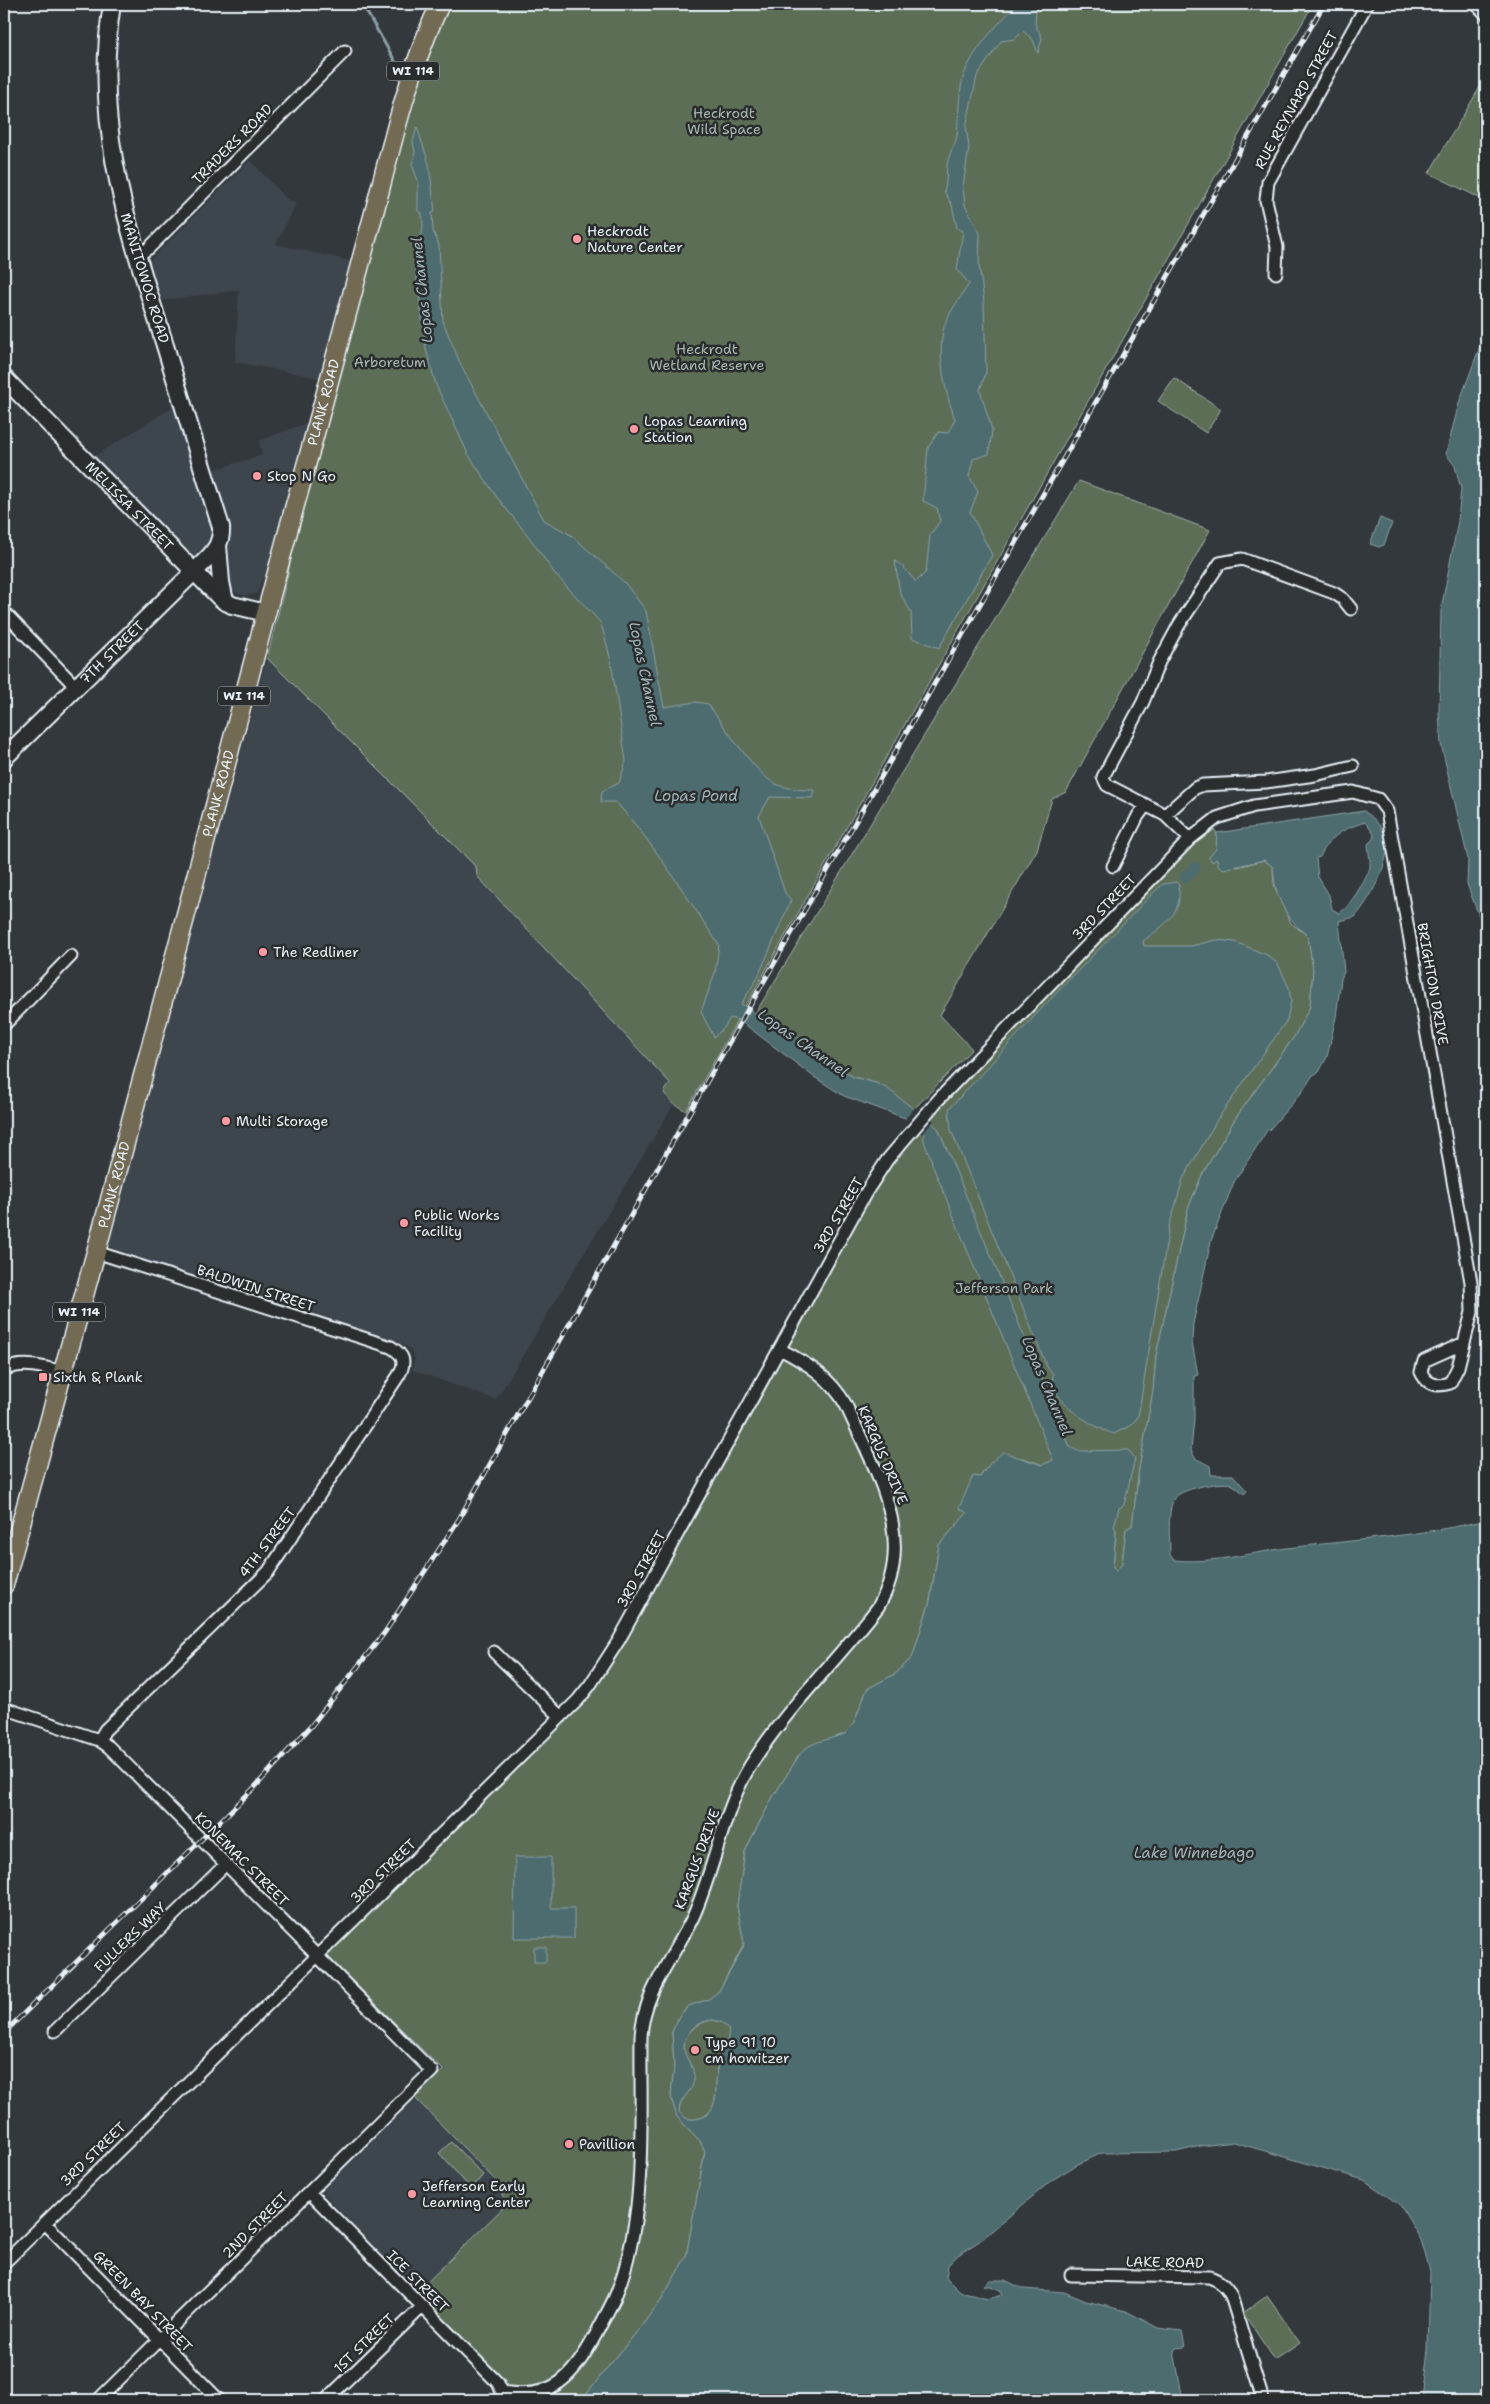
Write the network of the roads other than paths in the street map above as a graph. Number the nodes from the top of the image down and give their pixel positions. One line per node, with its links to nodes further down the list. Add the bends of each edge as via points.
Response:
1 (112, 4): 7 (street, MANITOWOC ROAD, via 106,48 107,118 120,198)
2 (440, 4): 15 (main road, PLANK ROAD / WI 114, via 421,46 398,120)
3 (1367, 4): 8 (street, RUE REYNARD STREET, via 1268,182 1266,200 1277,247)
4 (1476, 4): 5 (street)
5 (1486, 14)
6 (345, 51): 7 (street, TRADERS ROAD, via 149,248)
7 (137, 256): 10 (street, MANITOWOC ROAD, via 221,527)
8 (1276, 273)
9 (4, 378): 11 (street, MELISSA STREET)
10 (218, 546): 11 (street, 7TH STREET); 12 (street, MANITOWOC ROAD)
11 (194, 571): 12 (street, MELISSA STREET); 16 (street, 7TH STREET)
12 (225, 602): 15 (street, MELISSA STREET)
13 (1351, 609): 19 (street, via 1334,593 1242,559 1220,563 1158,662 1142,702 1102,777 1107,785)
14 (4, 612): 16 (street)
15 (266, 613): 26 (main road, PLANK ROAD / WI 114)
16 (76, 686): 17 (street, 7TH STREET)
17 (4, 758)
18 (1353, 766): 20 (street, via 1266,782 1203,785)
19 (1146, 805): 20 (street); 23 (street)
20 (1165, 815): 22 (street)
21 (1215, 819): 22 (street, 3RD STREET); 27 (street, BRIGHTON DRIVE, via 1254,806 1353,792 1378,799 1387,811 1471,1282 1472,1312)
22 (1190, 839): 28 (street, 3RD STREET, via 926,1114 887,1160)
23 (1113, 866)
24 (71, 956): 25 (street)
25 (4, 1025)
26 (96, 1252): 29 (street, BALDWIN STREET, via 391,1347); 31 (main road, PLANK ROAD / WI 114)
27 (1464, 1343)
28 (780, 1350): 35 (street, 3RD STREET, via 619,1640 590,1685); 47 (street, KARGUS DRIVE, via 816,1369 837,1389 846,1405 892,1517 896,1542 893,1574 878,1606 750,1766 692,1918 648,1999 641,2037 638,2188 630,2243 614,2297 588,2350 567,2378 545,2390)
29 (403, 1358): 36 (street, 4TH STREET, via 399,1375 268,1572 105,1730)
30 (4, 1370): 31 (street, via 10,1366 30,1366)
31 (63, 1372): 32 (main road, PLANK ROAD / WI 114)
32 (4, 1585)
33 (494, 1652): 35 (street)
34 (4, 1708): 36 (street, KONEMAC STREET)
35 (561, 1717): 38 (street, 3RD STREET)
36 (99, 1740): 37 (street, KONEMAC STREET)
37 (226, 1864): 38 (street, KONEMAC STREET); 39 (street, FULLERS WAY)
38 (318, 1955): 40 (street, KONEMAC STREET); 42 (street, 3RD STREET)
39 (55, 2031)
40 (432, 2072): 41 (street, 2ND STREET)
41 (309, 2192): 45 (street, ICE STREET); 46 (street, 2ND STREET)
42 (45, 2222): 43 (street, 3RD STREET); 46 (street, GREEN BAY STREET)
43 (4, 2263)
44 (1071, 2274): 51 (street, LAKE ROAD, via 1208,2277 1224,2284 1231,2296)
45 (422, 2307): 47 (street, ICE STREET, via 498,2384); 50 (street, 1ST STREET)
46 (160, 2340): 48 (street, 2ND STREET); 49 (street, GREEN BAY STREET)
47 (500, 2396)
48 (98, 2400)
49 (219, 2400)
50 (326, 2400)
51 (1263, 2400)

